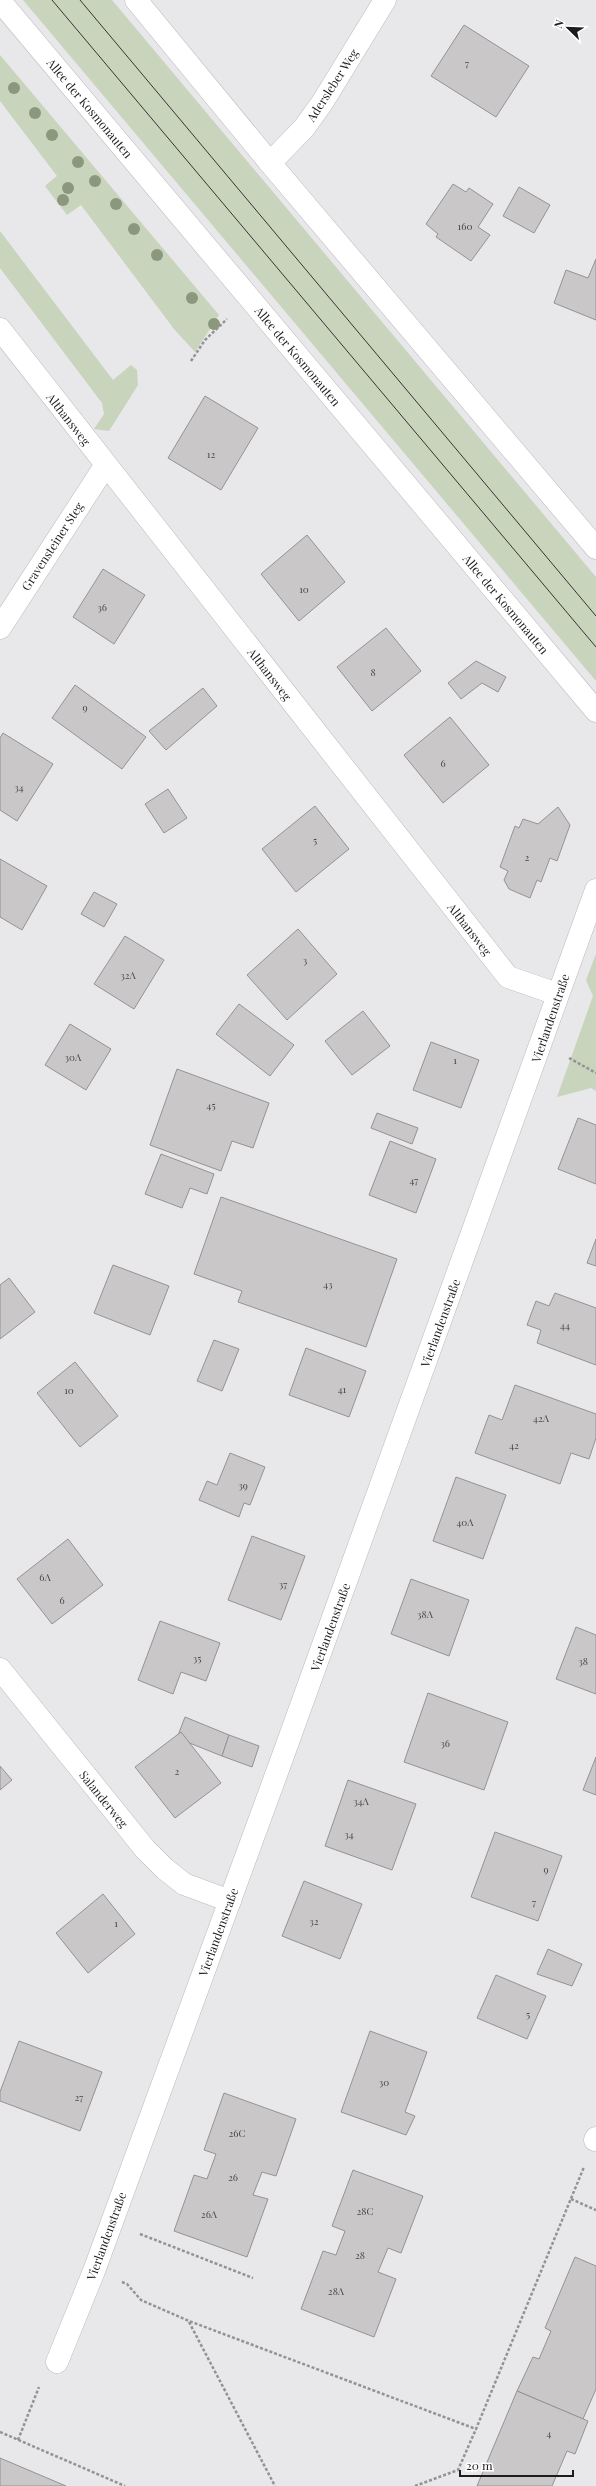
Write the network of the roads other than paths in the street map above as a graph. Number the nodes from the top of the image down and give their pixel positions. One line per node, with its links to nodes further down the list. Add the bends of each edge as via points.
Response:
1 (136, 0): 4 (street)
2 (385, 0): 4 (street, Adersleber Weg, via 322,103 304,128)
3 (0, 1): 9 (street, Allee der Kosmonauten)
4 (270, 163): 7 (street)
5 (0, 329): 6 (street, Althansweg)
6 (105, 466): 8 (street, Gravensteiner Steg); 11 (street, Althansweg, via 508,977)
7 (596, 548)
8 (0, 628)
9 (596, 711)
10 (596, 890): 11 (street, Vierlandenstraße)
11 (557, 994): 13 (street, Vierlandenstraße, via 493,1179)
12 (0, 1669): 13 (street, Salanderweg, via 145,1849 184,1884)
13 (230, 1901): 14 (street, Vierlandenstraße, via 94,2271)
14 (57, 2362)

